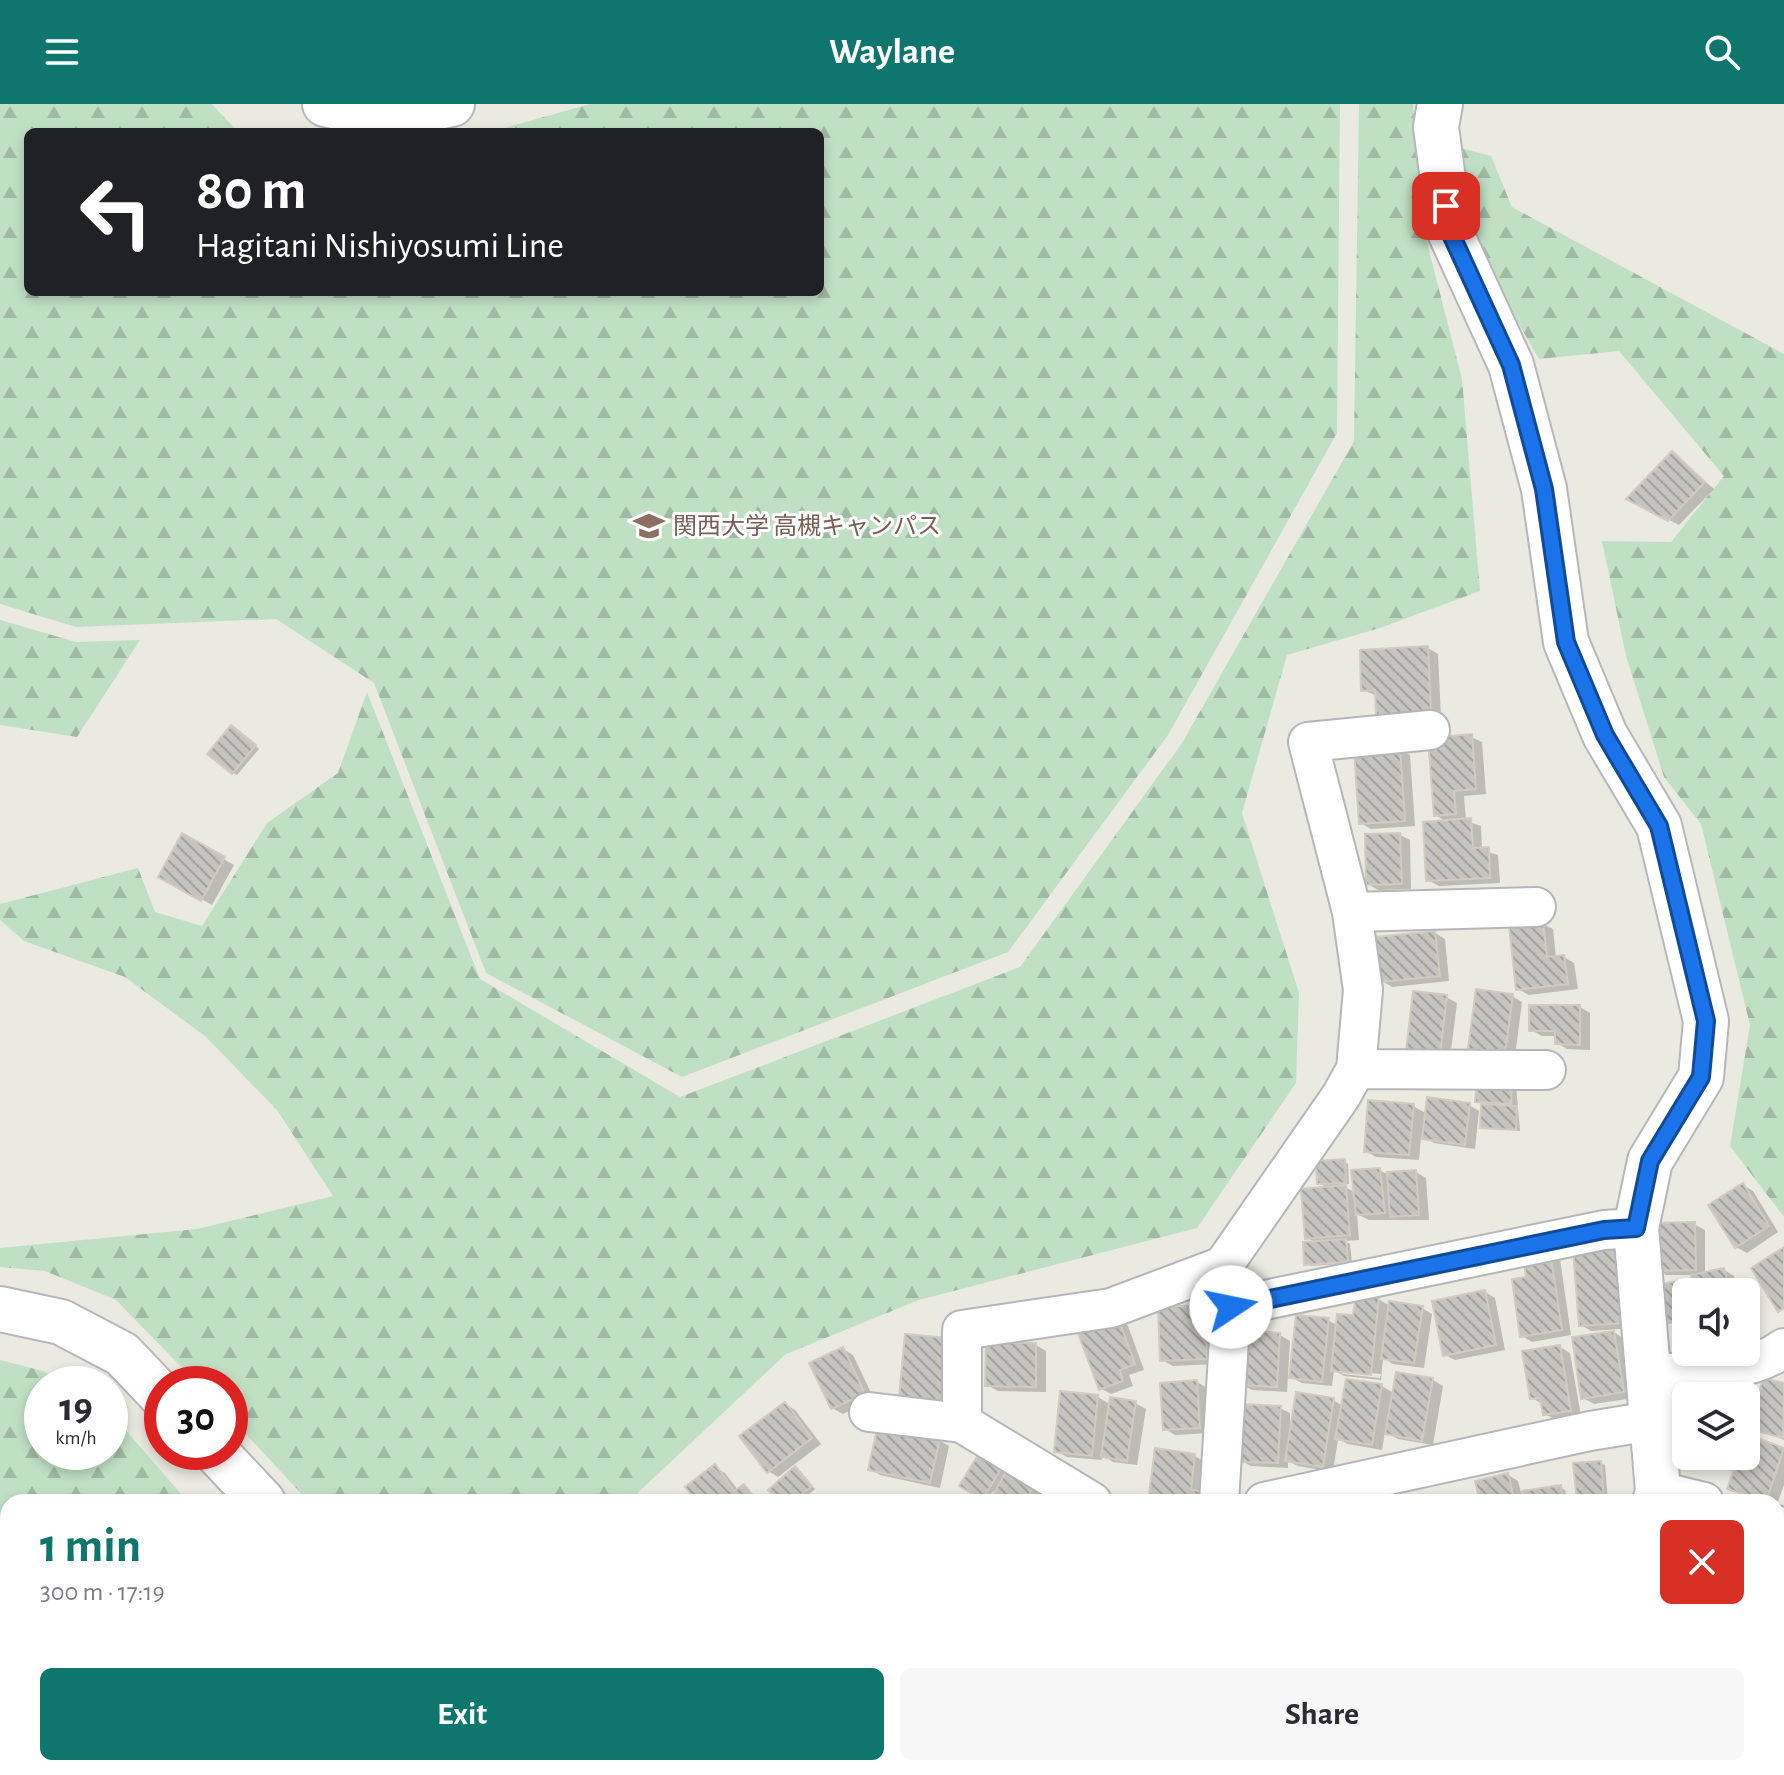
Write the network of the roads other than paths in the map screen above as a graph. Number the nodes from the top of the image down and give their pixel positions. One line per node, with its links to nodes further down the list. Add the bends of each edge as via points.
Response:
1 (325, 104): 2 (main road, via 386,118)
2 (452, 104)
3 (1440, 104): 9 (main road, via 1436,127 1450,232 1511,365 1544,489 1566,642 1605,735 1659,826 1706,1021 1701,1077 1650,1161)
4 (1430, 730): 6 (street, via 1308,742)
5 (1536, 907): 6 (street)
6 (1352, 912): 7 (street, via 1363,990)
7 (1356, 1069): 8 (street); 10 (street)
8 (1546, 1070)
9 (1636, 1228): 11 (street, via 1604,1230); 14 (main road)
10 (1223, 1266): 11 (street); 18 (street, via 1111,1308 962,1330)
11 (1231, 1307): 22 (street)
12 (0, 1309): 15 (main road, via 61,1322 122,1354)
13 (1784, 1348): 14 (street, via 1770,1359 1733,1368)
14 (1647, 1374): 17 (main road)
15 (144, 1377)
16 (869, 1412): 18 (street)
17 (1651, 1421): 23 (street); 24 (main road)
18 (962, 1423): 21 (street)
19 (233, 1470): 20 (main road)
20 (255, 1494)
21 (1079, 1494)
22 (1219, 1494)
23 (1300, 1494)
24 (1656, 1494)

